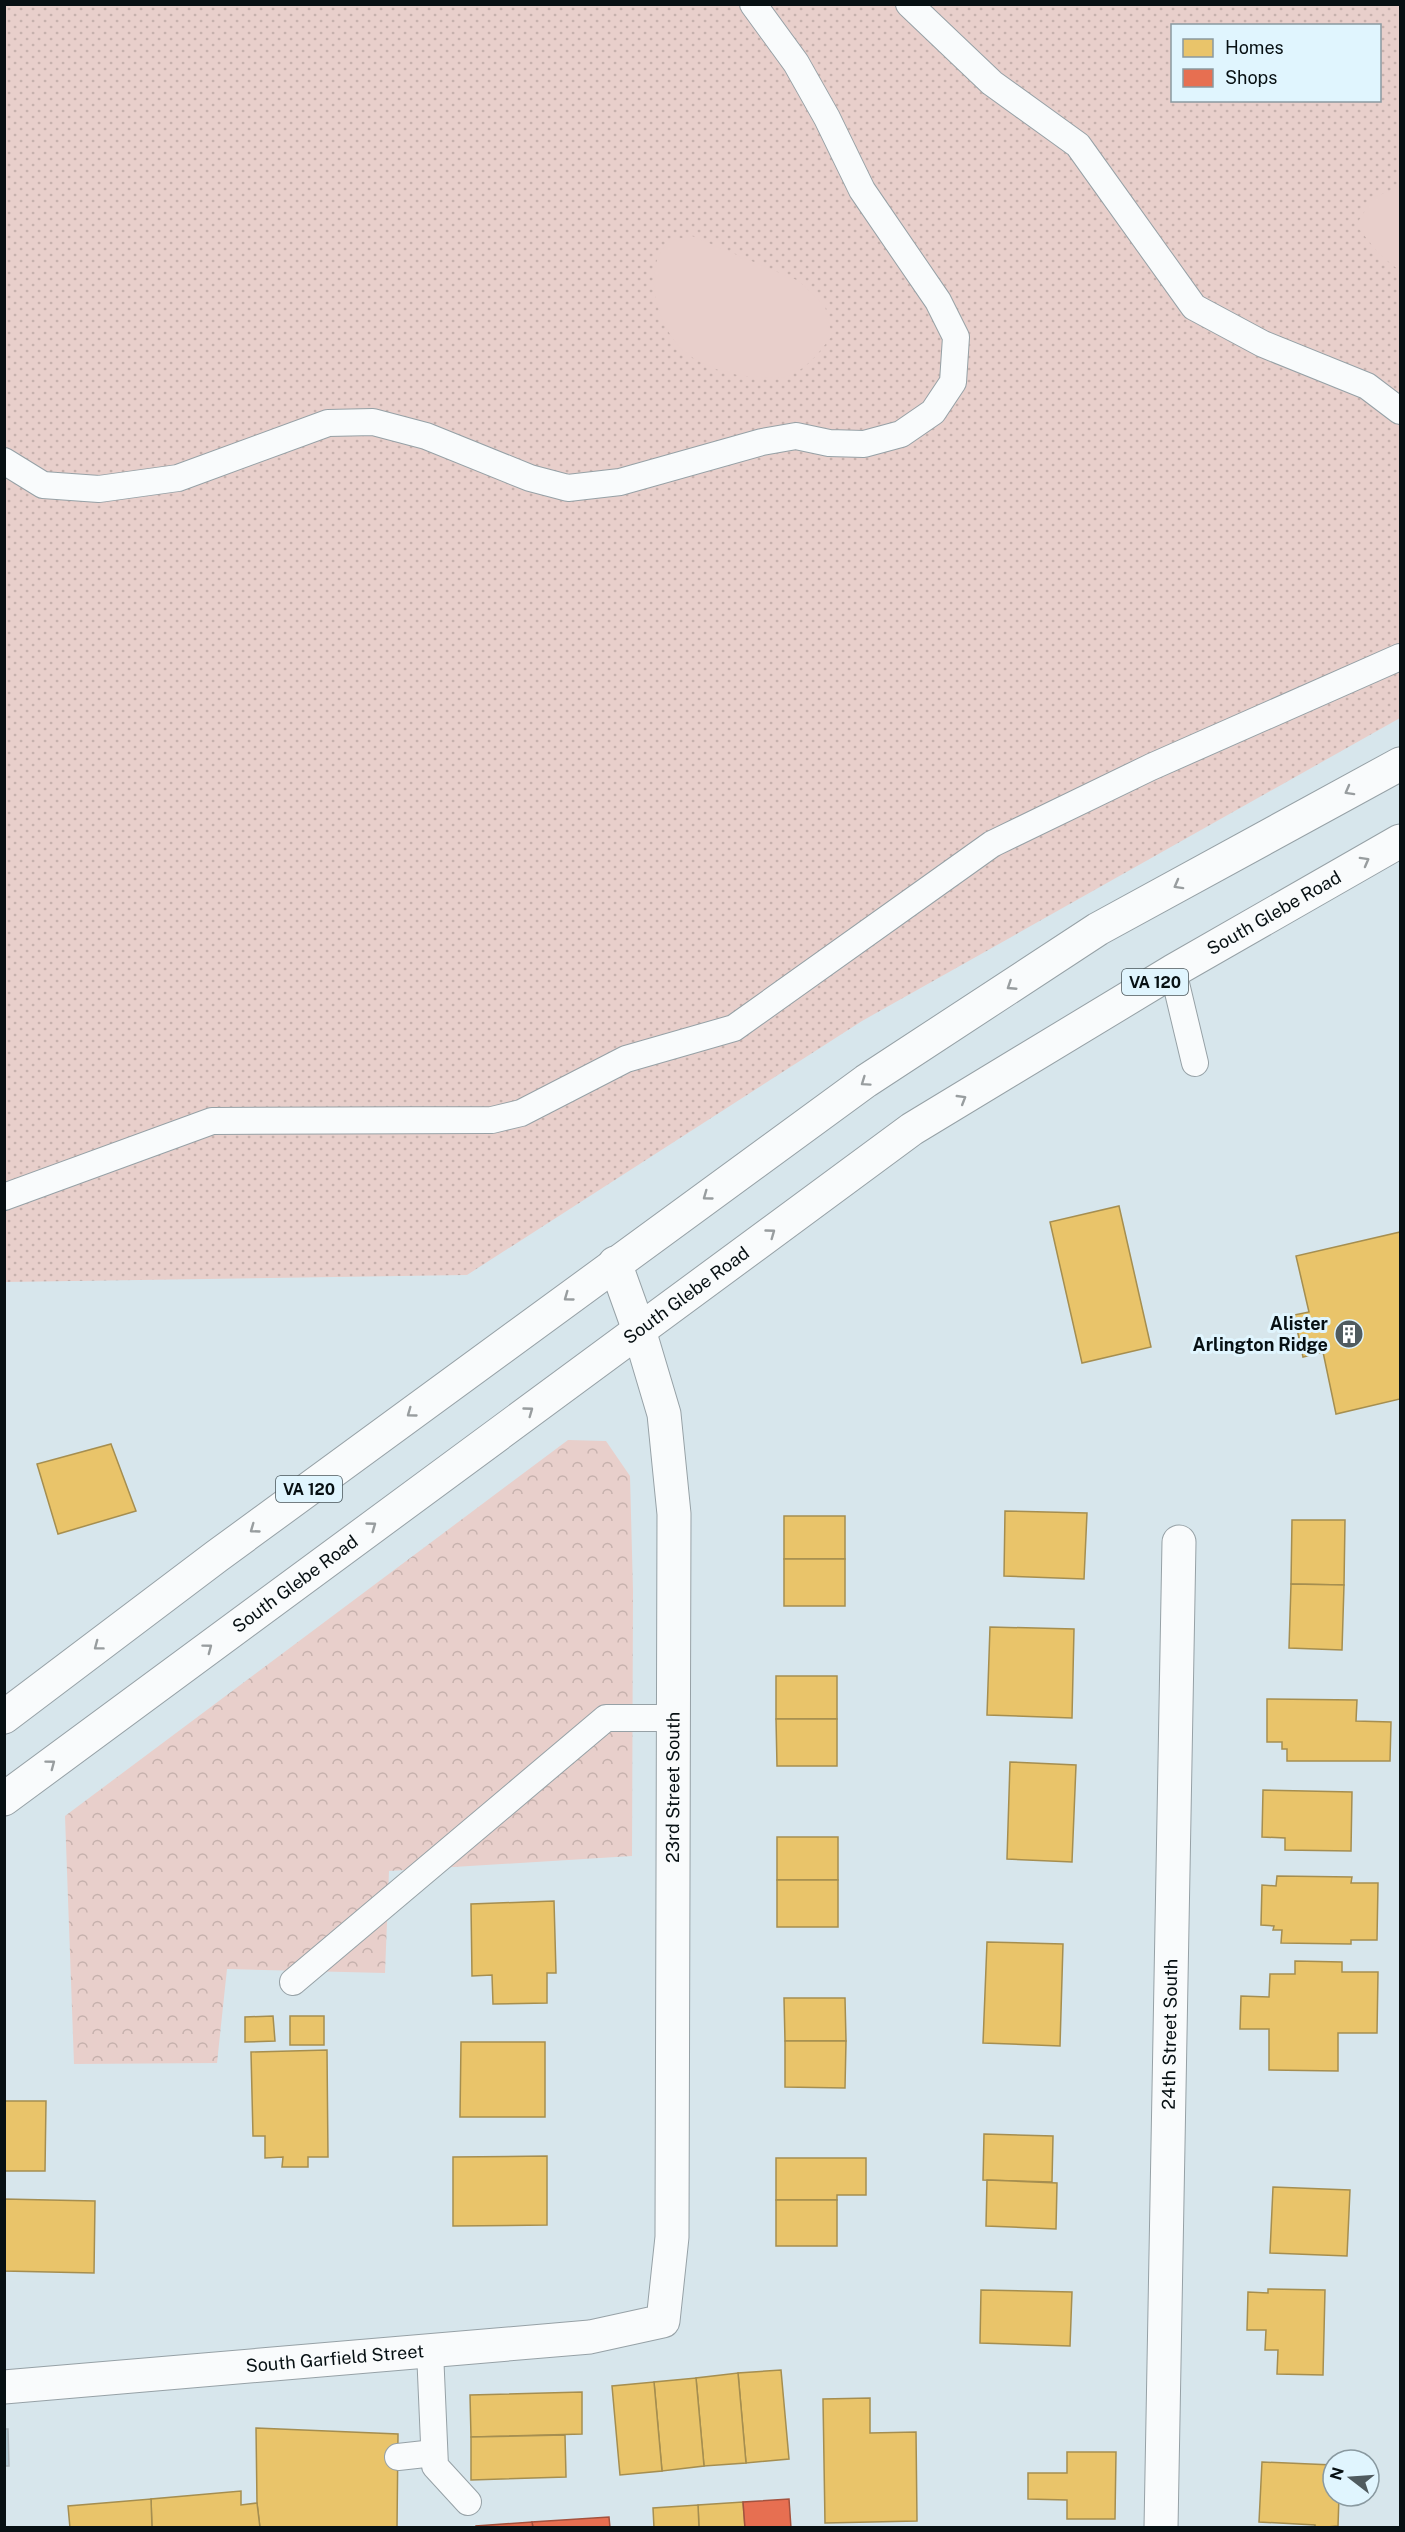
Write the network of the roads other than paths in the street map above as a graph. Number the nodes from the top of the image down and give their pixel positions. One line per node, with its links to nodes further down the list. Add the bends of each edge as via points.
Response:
1 (753, 4): 4 (lane, via 796,63 862,190 938,301 956,338 953,382 933,412 901,434 864,444 796,436 620,482 568,488 530,478 426,436 373,422 328,423 178,478 99,489 43,484)
2 (909, 4): 3 (lane, via 992,83 1078,145 1194,308 1263,344 1367,386)
3 (1401, 411)
4 (4, 461)
5 (1401, 657): 10 (lane, via 1151,767 992,844 734,1028 626,1059 521,1113 492,1120 212,1121)
6 (1401, 764): 11 (main road, VA 120, one-way to 11, via 1098,929 866,1081)
7 (1401, 841): 8 (main road, South Glebe Road / VA 120, one-way to 7)
8 (1173, 971): 9 (lane); 12 (main road, South Glebe Road / VA 120, one-way to 8, via 912,1129)
9 (1195, 1063)
10 (4, 1197)
11 (615, 1263): 12 (main road, 23rd Street South); 14 (main road, VA 120, one-way to 14)
12 (639, 1330): 15 (main road, 23rd Street South, via 664,1414 674,1514); 16 (main road, South Glebe Road / VA 120, one-way to 12)
13 (1179, 1542): 24 (main road, 24th Street South)
14 (4, 1717)
15 (674, 1718): 17 (lane, via 606,1718); 18 (main road, 23rd Street South, via 672,2237)
16 (4, 1799)
17 (293, 1982)
18 (663, 2321): 19 (main road, South Garfield Street, via 590,2337)
19 (430, 2351): 20 (main road, South Garfield Street); 21 (lane)
20 (4, 2387)
21 (434, 2453): 22 (lane); 23 (lane, via 435,2466)
22 (398, 2457)
23 (468, 2502)
24 (1161, 2528)

